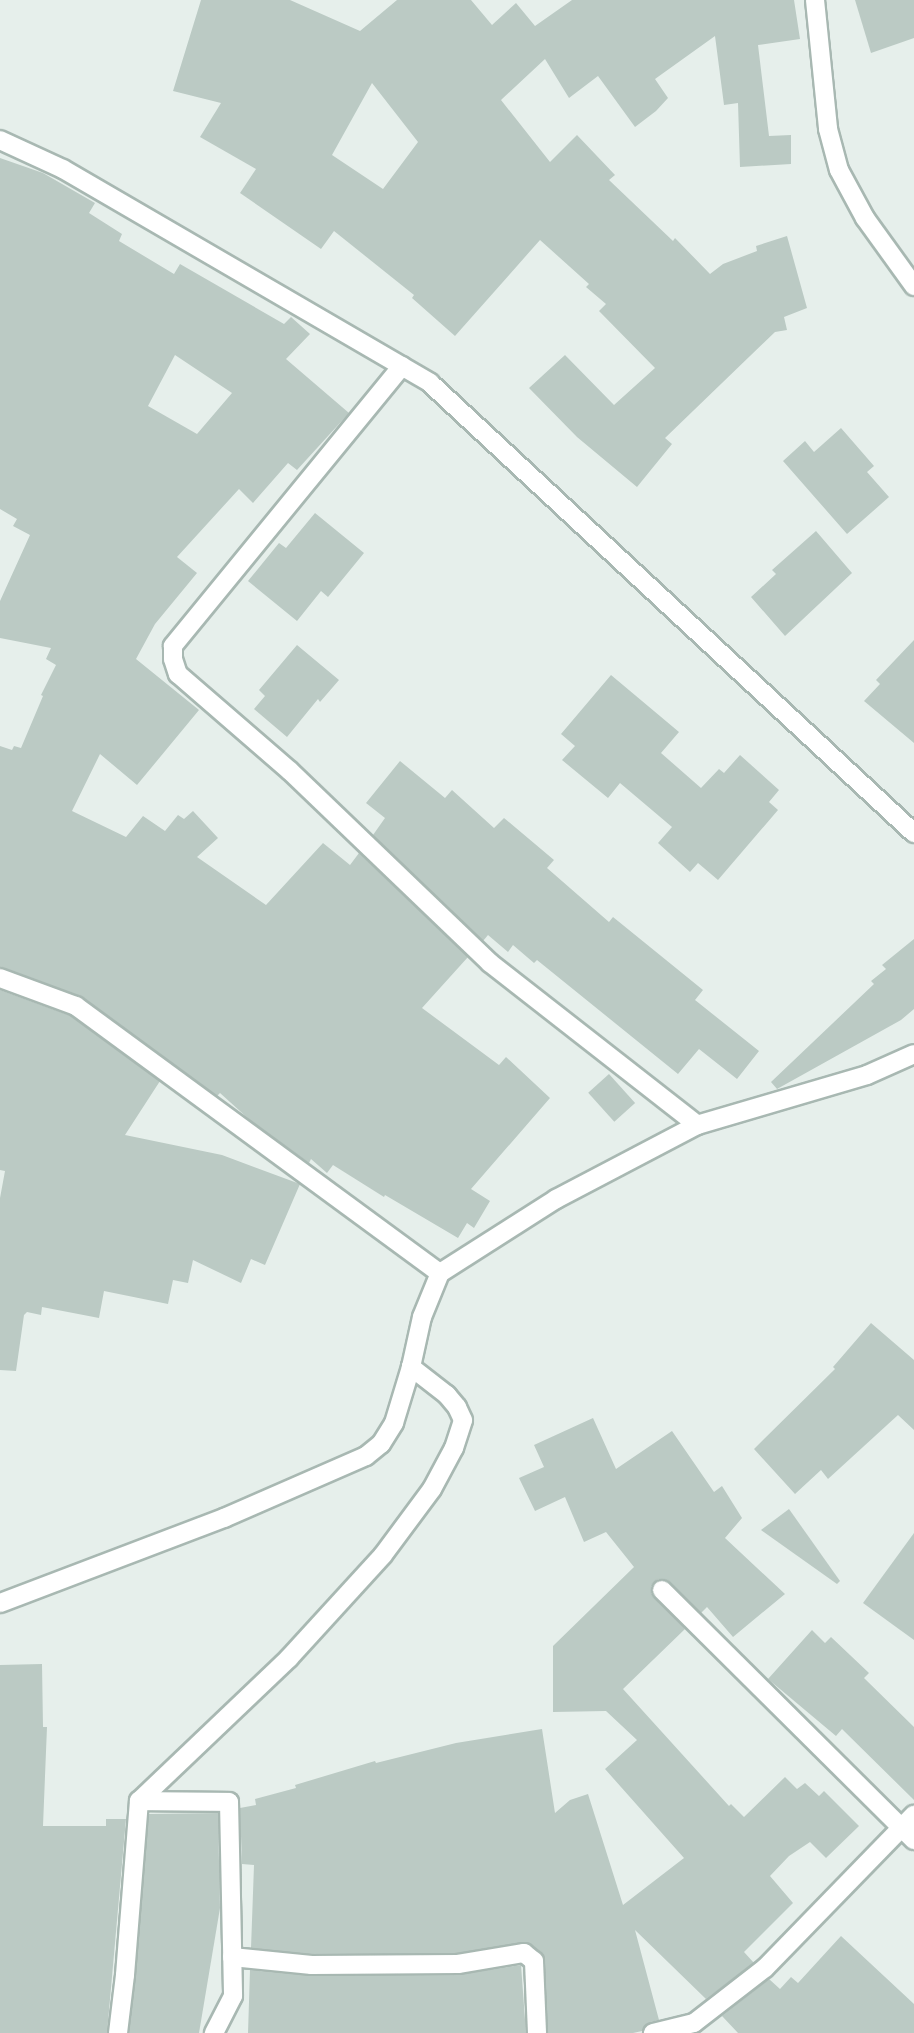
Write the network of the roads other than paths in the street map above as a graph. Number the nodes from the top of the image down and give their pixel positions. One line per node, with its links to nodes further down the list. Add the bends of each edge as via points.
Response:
1 (815, 0): 3 (street, via 828,129 839,170 865,219)
2 (0, 140): 4 (street, via 63,169)
3 (914, 286)
4 (402, 366): 5 (street, via 430,384); 8 (street, via 173,646 178,674 290,771 490,963)
5 (914, 833)
6 (0, 978): 9 (street, via 76,1006)
7 (914, 1054): 8 (street, via 867,1075)
8 (697, 1125): 9 (street, via 556,1199)
9 (440, 1273): 10 (street, via 422,1317)
10 (411, 1367): 12 (street, via 394,1423 381,1444 366,1456 224,1518); 13 (street, via 447,1395 463,1420 454,1448 432,1489 383,1555 289,1658)
11 (662, 1590): 14 (street)
12 (0, 1604)
13 (139, 1801): 15 (street, via 229,1802); 16 (street)
14 (910, 1827): 19 (street, via 765,1968 694,2024)
15 (232, 1957): 17 (street, via 233,1996); 18 (street, via 312,1965 458,1964 524,1953 534,1961)
16 (117, 2033)
17 (214, 2033)
18 (537, 2033)
19 (654, 2033)

